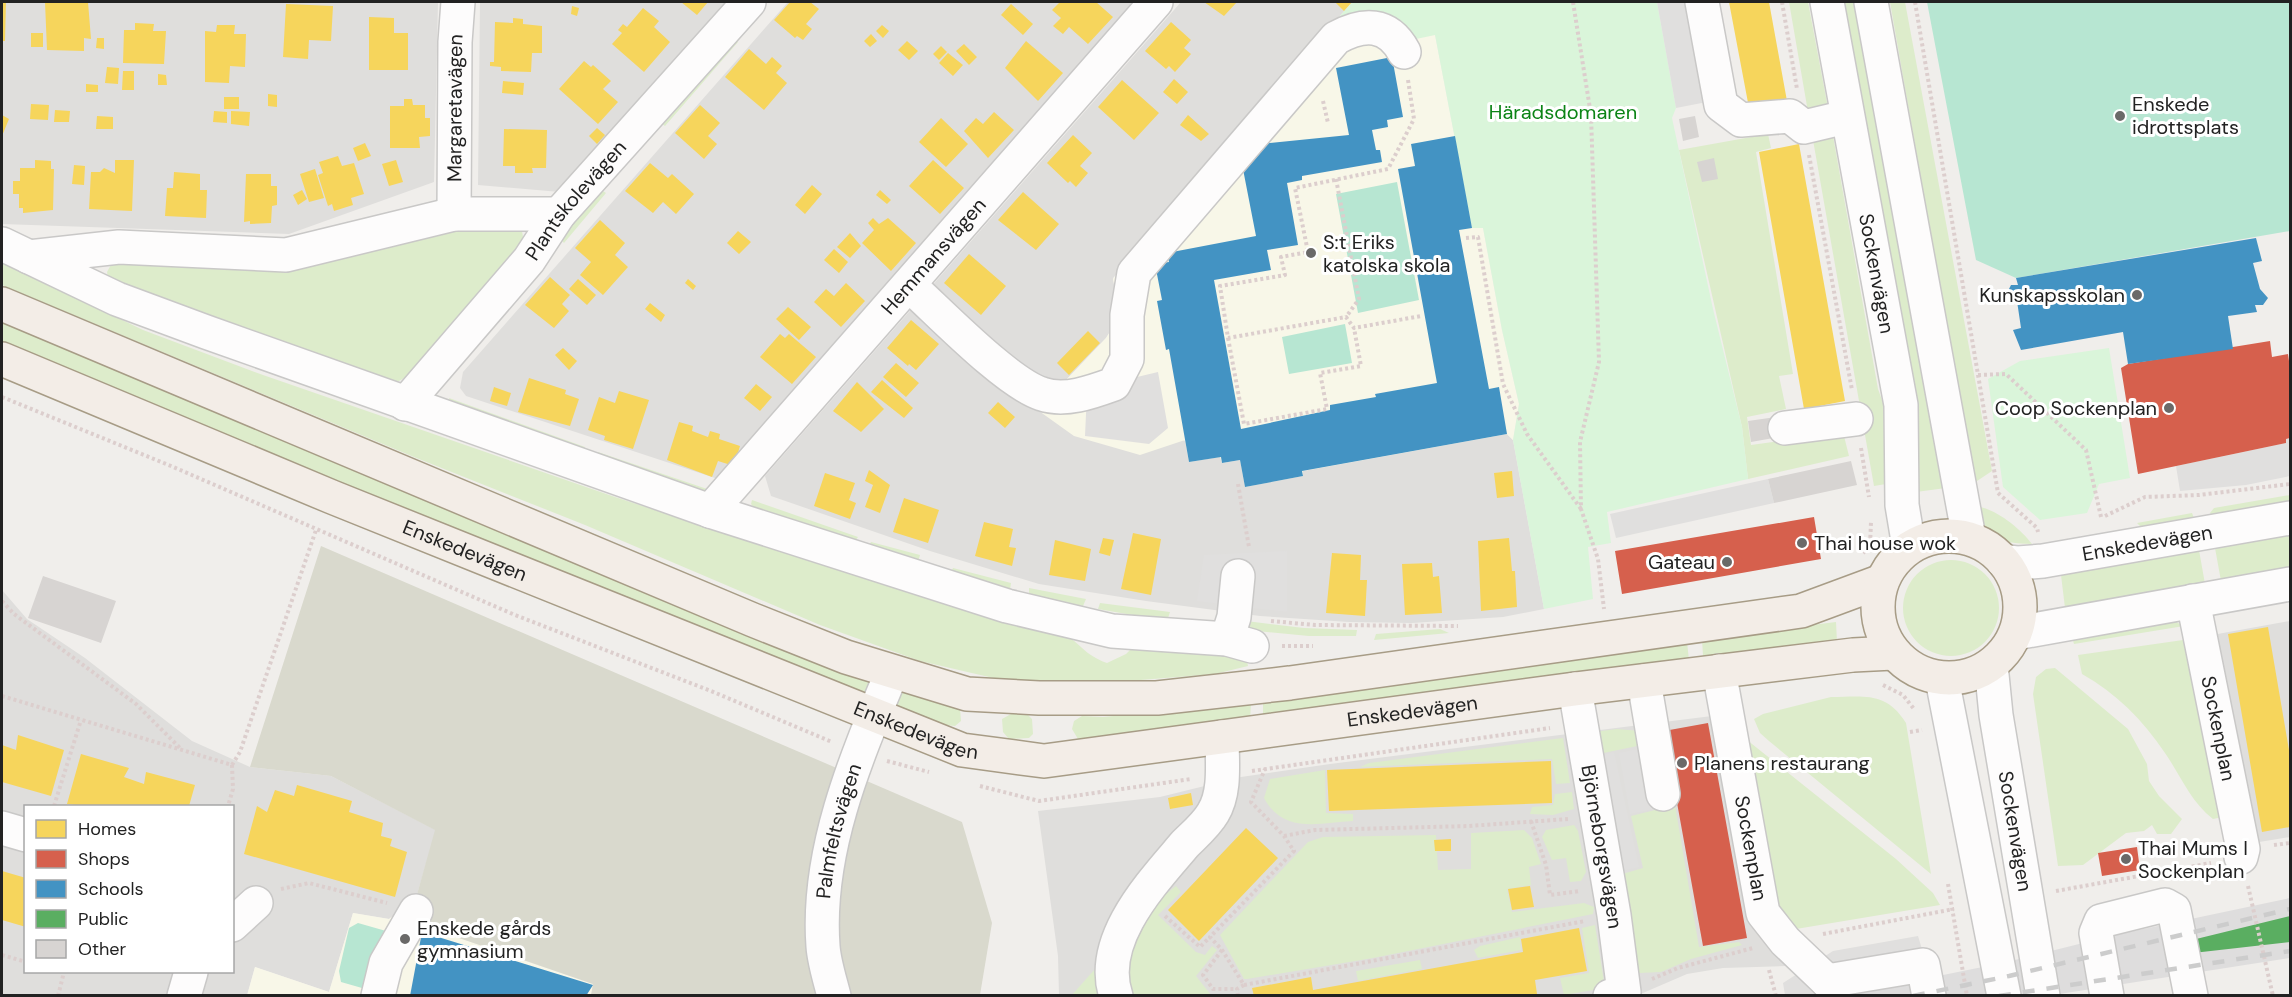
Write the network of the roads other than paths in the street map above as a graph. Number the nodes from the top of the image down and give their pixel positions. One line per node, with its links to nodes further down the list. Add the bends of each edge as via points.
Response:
1 (458, 2): 9 (street, Margaretavägen)
2 (749, 2): 10 (street, Plantskolevägen)
3 (1156, 2): 12 (street, Hemmansvägen)
4 (1702, 2): 8 (street, via 1721,105 1741,120 1790,116 1804,127)
5 (1827, 2): 8 (street, Sockenvägen)
6 (1871, 2): 20 (street)
7 (1404, 52): 12 (street, via 1397,39 1382,30 1353,28 1336,38 1134,273 1127,315 1127,359 1114,384 1083,395 1043,394 1015,379)
8 (1846, 117): 21 (street, Sockenvägen, via 1901,405 1902,505)
9 (454, 214): 10 (street); 11 (street, via 286,255 119,247)
10 (558, 214): 15 (street, Plantskolevägen, via 529,260)
11 (15, 251): 15 (street, via 117,299)
12 (909, 285): 18 (street, Hemmansvägen)
13 (2, 304): 31 (main road, via 753,620)
14 (2, 358): 35 (main road, Enskedevägen, via 343,501)
15 (405, 404): 18 (street)
16 (1856, 419): 17 (street)
17 (1785, 428)
18 (710, 510): 23 (street, via 1007,606 1112,631 1238,634)
19 (2290, 518): 22 (street, Enskedevägen, via 2043,561)
20 (1969, 538): 21 (main road, via 1938,536); 22 (main road, via 1988,547)
21 (1909, 547): 24 (main road, via 1893,562)
22 (2003, 561): 27 (main road, via 2019,595)
23 (1238, 576)
24 (1882, 581): 28 (main road, via 1877,599 1878,618 1882,635); 31 (main road, via 1801,611 1157,698 967,694)
25 (2290, 584): 26 (street)
26 (2193, 601): 27 (street); 40 (street, Sockenplan, via 2243,849)
27 (2016, 633): 29 (main road, via 2006,651)
28 (1893, 653): 30 (main road, Enskedevägen); 32 (main road, via 1924,675)
29 (1991, 665): 32 (main road, via 1968,677); 53 (street, Sockenvägen, via 1992,692)
30 (1719, 671): 33 (main road, Enskedevägen); 45 (street, Sockenplan, via 1763,913)
31 (892, 672): 35 (street, Palmfeltsvägen)
32 (1942, 679): 52 (street, Sockenvägen)
33 (1644, 681): 34 (main road, Enskedevägen); 37 (street)
34 (1575, 689): 36 (main road, Enskedevägen); 47 (street, Björneborgsvägen, via 1611,901)
35 (874, 715): 36 (main road, Enskedevägen, via 962,750 1044,761); 50 (street, Palmfeltsvägen, via 835,829 822,911 823,949)
36 (1222, 737): 46 (street, via 1222,791 1213,813 1160,874 1131,916 1112,956)
37 (1663, 794)
38 (2, 828): 39 (street)
39 (24, 834)
40 (2241, 857)
41 (244, 899): 43 (street)
42 (416, 911): 49 (street, via 386,963)
43 (234, 921)
44 (191, 973): 48 (street)
45 (1828, 988): 51 (street, Sockenplan, via 1923,966)
46 (1114, 989)
47 (1617, 994)
48 (184, 996)
49 (378, 996)
50 (834, 996)
51 (1929, 996)
52 (2004, 996)
53 (2043, 996)
54 (2108, 996): 55 (street, via 2096,933 2101,921 2165,904 2174,910)
55 (2191, 996)

